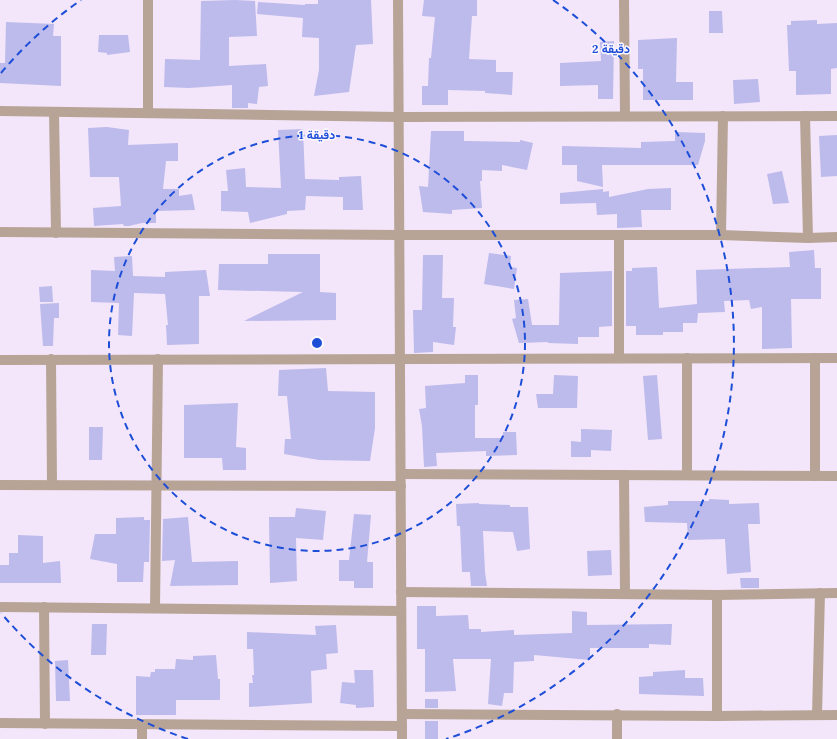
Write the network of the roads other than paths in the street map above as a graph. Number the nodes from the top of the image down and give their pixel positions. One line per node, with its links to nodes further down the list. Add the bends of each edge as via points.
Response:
1 (148, 0): 6 (street)
2 (398, 0): 7 (street)
3 (624, 0): 8 (street)
4 (0, 111): 5 (street)
5 (54, 112): 6 (street); 13 (street)
6 (148, 113): 7 (street)
7 (399, 116): 8 (street); 14 (street)
8 (625, 116): 9 (street)
9 (724, 116): 10 (street); 16 (street)
10 (805, 116): 11 (street); 18 (street)
11 (837, 116)
12 (0, 232): 13 (street)
13 (56, 233): 14 (street)
14 (399, 235): 15 (street); 24 (street)
15 (619, 235): 16 (street); 19 (street)
16 (720, 235): 18 (street)
17 (837, 237): 18 (street)
18 (808, 238)
19 (619, 358): 20 (street); 24 (street)
20 (687, 358): 21 (street); 29 (street)
21 (815, 358): 22 (street); 30 (street)
22 (837, 358)
23 (158, 359): 24 (street); 26 (street); 34 (street)
24 (400, 359): 27 (street)
25 (0, 360): 26 (street)
26 (51, 360): 33 (street)
27 (401, 474): 28 (street); 35 (street)
28 (624, 475): 29 (street); 37 (street)
29 (687, 475): 30 (street)
30 (815, 476): 31 (street)
31 (837, 476)
32 (0, 485): 33 (street)
33 (52, 485): 34 (street)
34 (156, 485): 35 (street); 43 (street)
35 (401, 486): 36 (street)
36 (401, 592): 37 (street); 44 (street)
37 (625, 593): 40 (street)
38 (820, 593): 39 (street); 40 (street); 47 (street)
39 (837, 593)
40 (717, 594): 49 (street)
41 (0, 607): 42 (street)
42 (44, 607): 43 (street); 51 (street)
43 (156, 608): 44 (street)
44 (402, 611): 45 (street)
45 (402, 714): 46 (street); 53 (street)
46 (618, 714): 49 (street); 56 (street)
47 (817, 715): 48 (street); 49 (street)
48 (837, 715)
49 (717, 716)
50 (0, 723): 51 (street)
51 (45, 724): 52 (street)
52 (142, 725): 53 (street); 54 (street)
53 (402, 726): 55 (street)
54 (142, 739)
55 (402, 739)
56 (618, 739)

